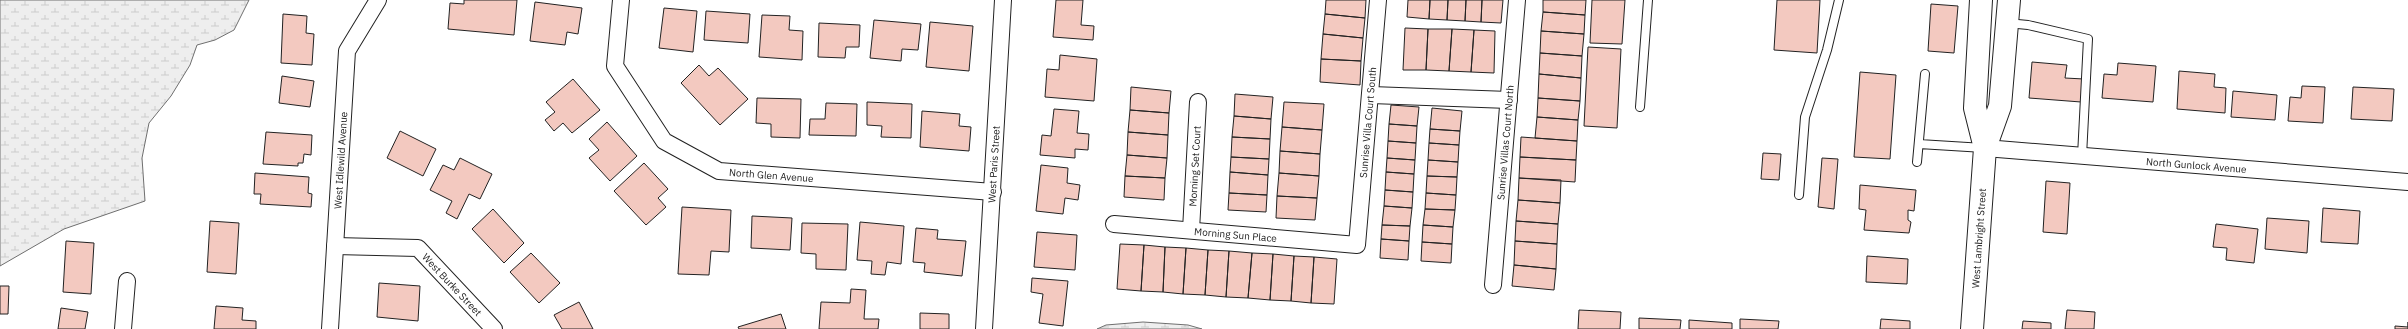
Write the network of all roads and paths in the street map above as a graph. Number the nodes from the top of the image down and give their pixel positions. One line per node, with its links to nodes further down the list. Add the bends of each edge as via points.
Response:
1 (378, 0): 26 (street, West Idlewild Avenue, via 347,51)
2 (620, 0): 21 (street, North Glen Avenue, via 615,66 664,141 718,171)
3 (1003, 0): 21 (street, West Paris Street)
4 (1378, 0): 12 (street, Sunrise Villa Court South)
5 (1517, 0): 13 (street, Sunrise Villas Court North)
6 (1648, 0): 15 (lane)
7 (1839, 0): 22 (lane, via 1827,50 1805,116)
8 (1981, 0): 17 (main road, West Lambright Street, via 1974,108)
9 (2009, 0): 10 (main road, West Lambright Street)
10 (2007, 23): 17 (main road, West Lambright Street, via 2000,106); 18 (lane, via 2028,25 2088,40)
11 (1925, 74): 16 (lane)
12 (1371, 96): 13 (street); 25 (street, Sunrise Villa Court South)
13 (1509, 100): 28 (street, Sunrise Villas Court North)
14 (1198, 102): 24 (street, Morning Set Court)
15 (1640, 107)
16 (1919, 144): 17 (lane); 19 (lane)
17 (1985, 148): 18 (street, North Gunlock Avenue); 33 (main road, West Lambright Street)
18 (2082, 156): 20 (street, North Gunlock Avenue)
19 (1917, 162)
20 (2408, 182)
21 (993, 192): 32 (street, West Paris Street)
22 (1799, 196)
23 (1114, 224): 24 (street, Morning Sun Place)
24 (1191, 230): 25 (street, Morning Sun Place)
25 (1357, 245)
26 (335, 246): 30 (street, West Idlewild Avenue); 31 (street, West Burke Street, via 418,248)
27 (127, 281): 29 (street)
28 (1492, 284)
29 (123, 329)
30 (330, 329)
31 (494, 329)
32 (984, 329)
33 (1972, 329)

